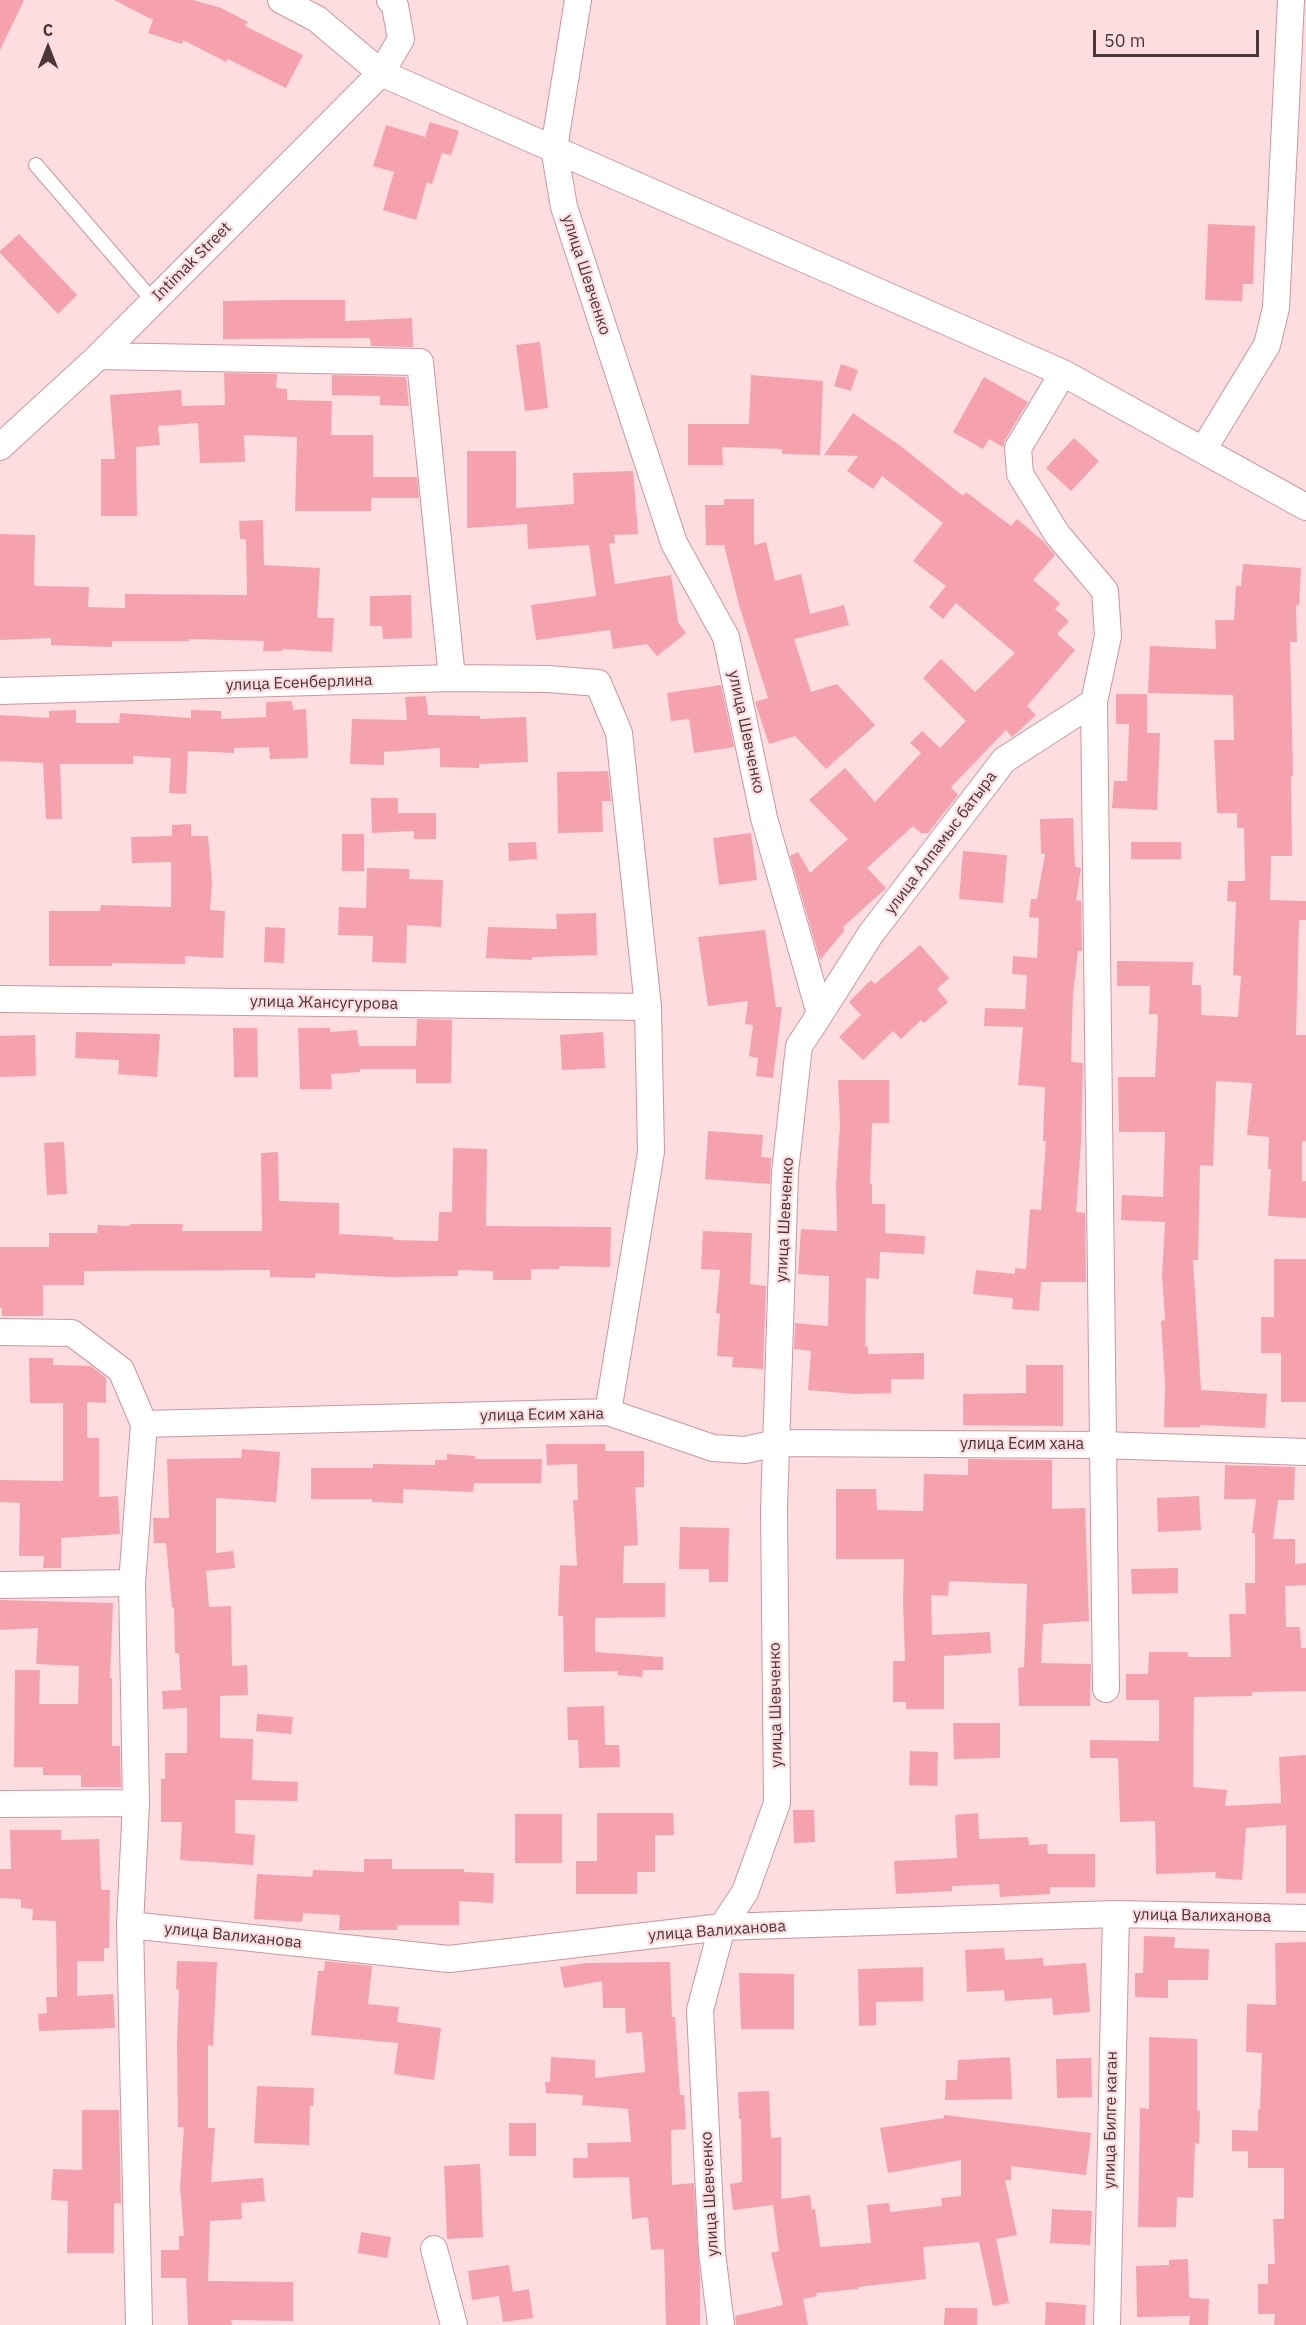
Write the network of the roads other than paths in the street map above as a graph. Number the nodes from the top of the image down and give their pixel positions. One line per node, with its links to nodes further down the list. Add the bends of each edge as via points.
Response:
1 (281, 0): 5 (street, via 317,19)
2 (390, 0): 5 (street, Intimak Street, via 395,6 401,39)
3 (578, 0): 6 (street, улица Шевченко)
4 (1291, 0): 12 (street, via 1276,308 1267,345)
5 (381, 73): 6 (street); 8 (street, Intimak Street)
6 (554, 148): 10 (street); 19 (street, улица Шевченко, via 564,207 674,543 726,637 764,818)
7 (36, 165): 8 (lane)
8 (153, 301): 9 (street, Intimak Street)
9 (99, 356): 11 (street, Intimak Street); 14 (street, via 420,362)
10 (1063, 373): 12 (street); 16 (street, via 1018,448 1020,474 1057,534 1105,591 1108,636)
11 (0, 447)
12 (1203, 450): 13 (street)
13 (1306, 507)
14 (452, 678): 15 (street, улица Есенберлина); 18 (street, улица Есенберлина, via 598,683 619,733)
15 (0, 691)
16 (1094, 702): 19 (street, улица Алпамыс батыра, via 1004,760 870,935); 24 (street)
17 (0, 999): 18 (street, улица Жансугурова)
18 (648, 1007): 21 (street, via 651,1152)
19 (820, 1014): 23 (street, улица Шевченко, via 799,1046 785,1172)
20 (0, 1332): 22 (street, via 72,1333 121,1370)
21 (608, 1412): 22 (street, улица Есим хана); 23 (street, улица Есим хана, via 713,1448 745,1450)
22 (144, 1424): 26 (street)
23 (776, 1443): 24 (street, улица Есим хана); 34 (street, улица Шевченко, via 777,1803 745,1892)
24 (1102, 1445): 25 (street, улица Есим хана); 28 (street)
25 (1306, 1452)
26 (132, 1583): 27 (street); 29 (street)
27 (0, 1585)
28 (1106, 1689)
29 (136, 1803): 30 (street); 33 (street)
30 (0, 1804)
31 (1116, 1914): 32 (street, улица Валиханова); 34 (street, улица Валиханова); 39 (street, улица Билге каган)
32 (1306, 1917)
33 (130, 1925): 34 (street, улица Валиханова, via 449,1959); 36 (street)
34 (722, 1927): 38 (street, улица Шевченко, via 700,2010 712,2253)
35 (434, 2249): 37 (street)
36 (139, 2325)
37 (454, 2325)
38 (721, 2325)
39 (1107, 2325)

